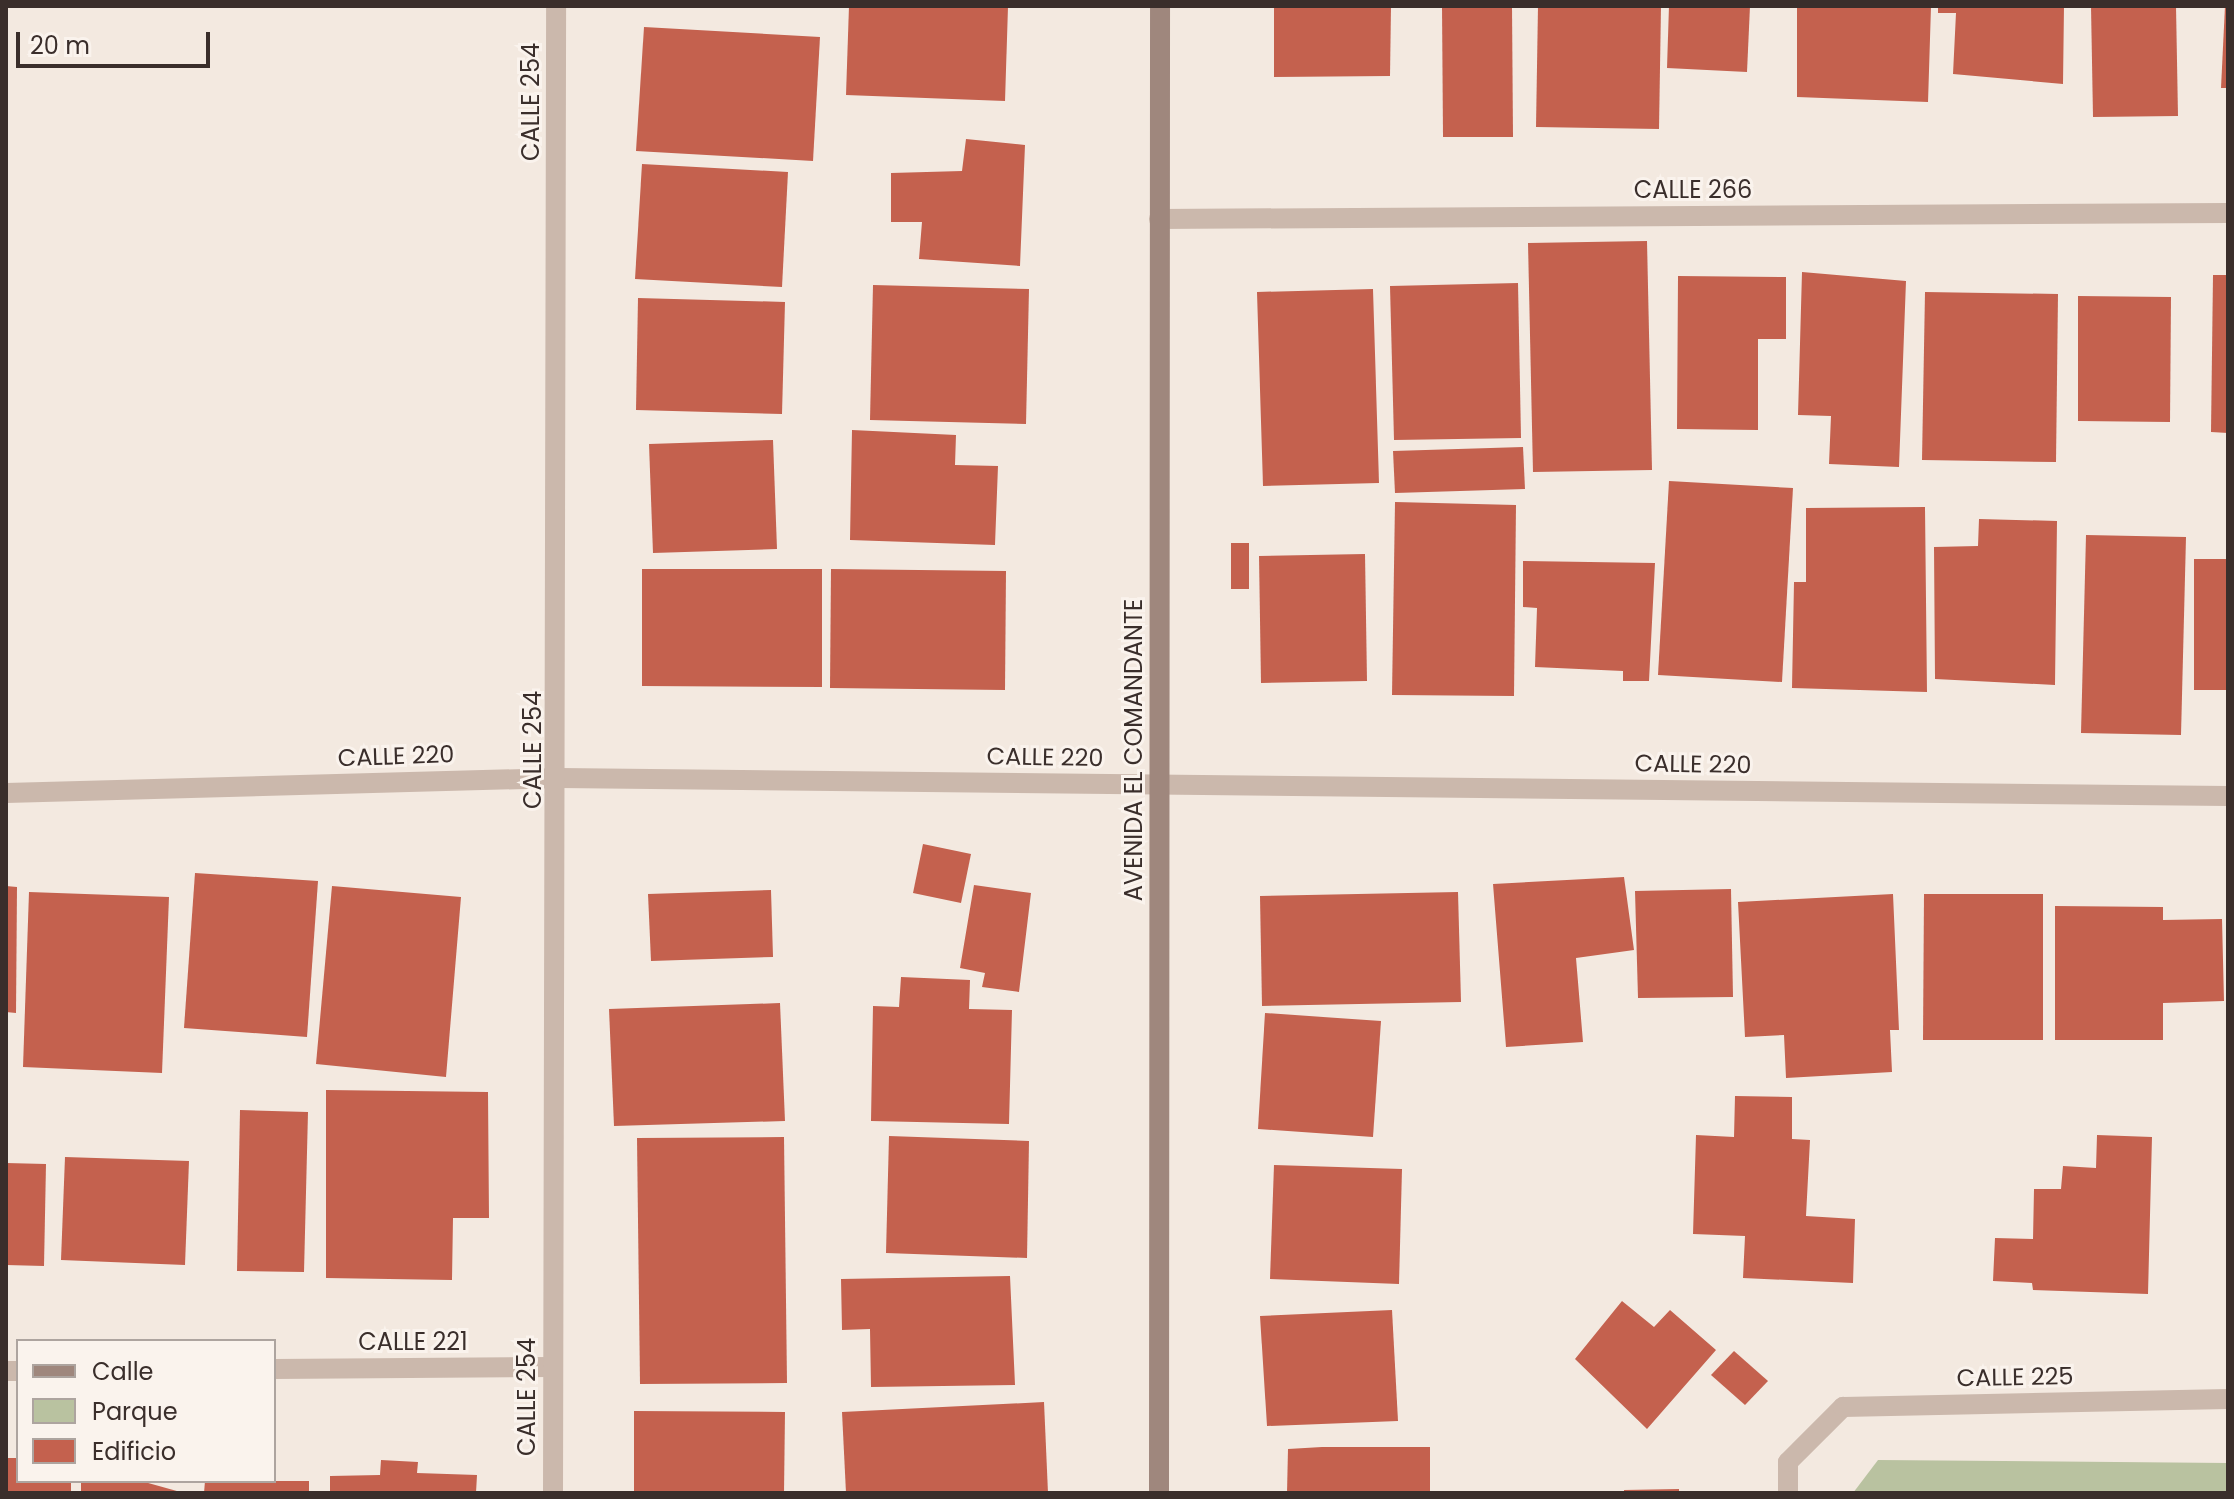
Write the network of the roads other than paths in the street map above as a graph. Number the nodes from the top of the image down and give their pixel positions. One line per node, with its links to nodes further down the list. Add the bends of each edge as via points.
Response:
1 (556, 6): 5 (street, CALLE 254)
2 (1160, 6): 4 (street, AVENIDA EL COMANDANTE)
3 (2228, 213): 4 (street, CALLE 266)
4 (1159, 219): 6 (street, AVENIDA EL COMANDANTE)
5 (560, 778): 6 (street, CALLE 220); 7 (street, CALLE 220); 9 (street, CALLE 254)
6 (1160, 784): 8 (street, CALLE 220); 13 (street, AVENIDA EL COMANDANTE)
7 (6, 793)
8 (2228, 796)
9 (553, 1367): 10 (street, CALLE 221); 12 (street, CALLE 254)
10 (276, 1369)
11 (2228, 1399): 14 (street, CALLE 225, via 1843,1407 1812,1430 1788,1462)
12 (553, 1493)
13 (1159, 1493)
14 (1788, 1493)

